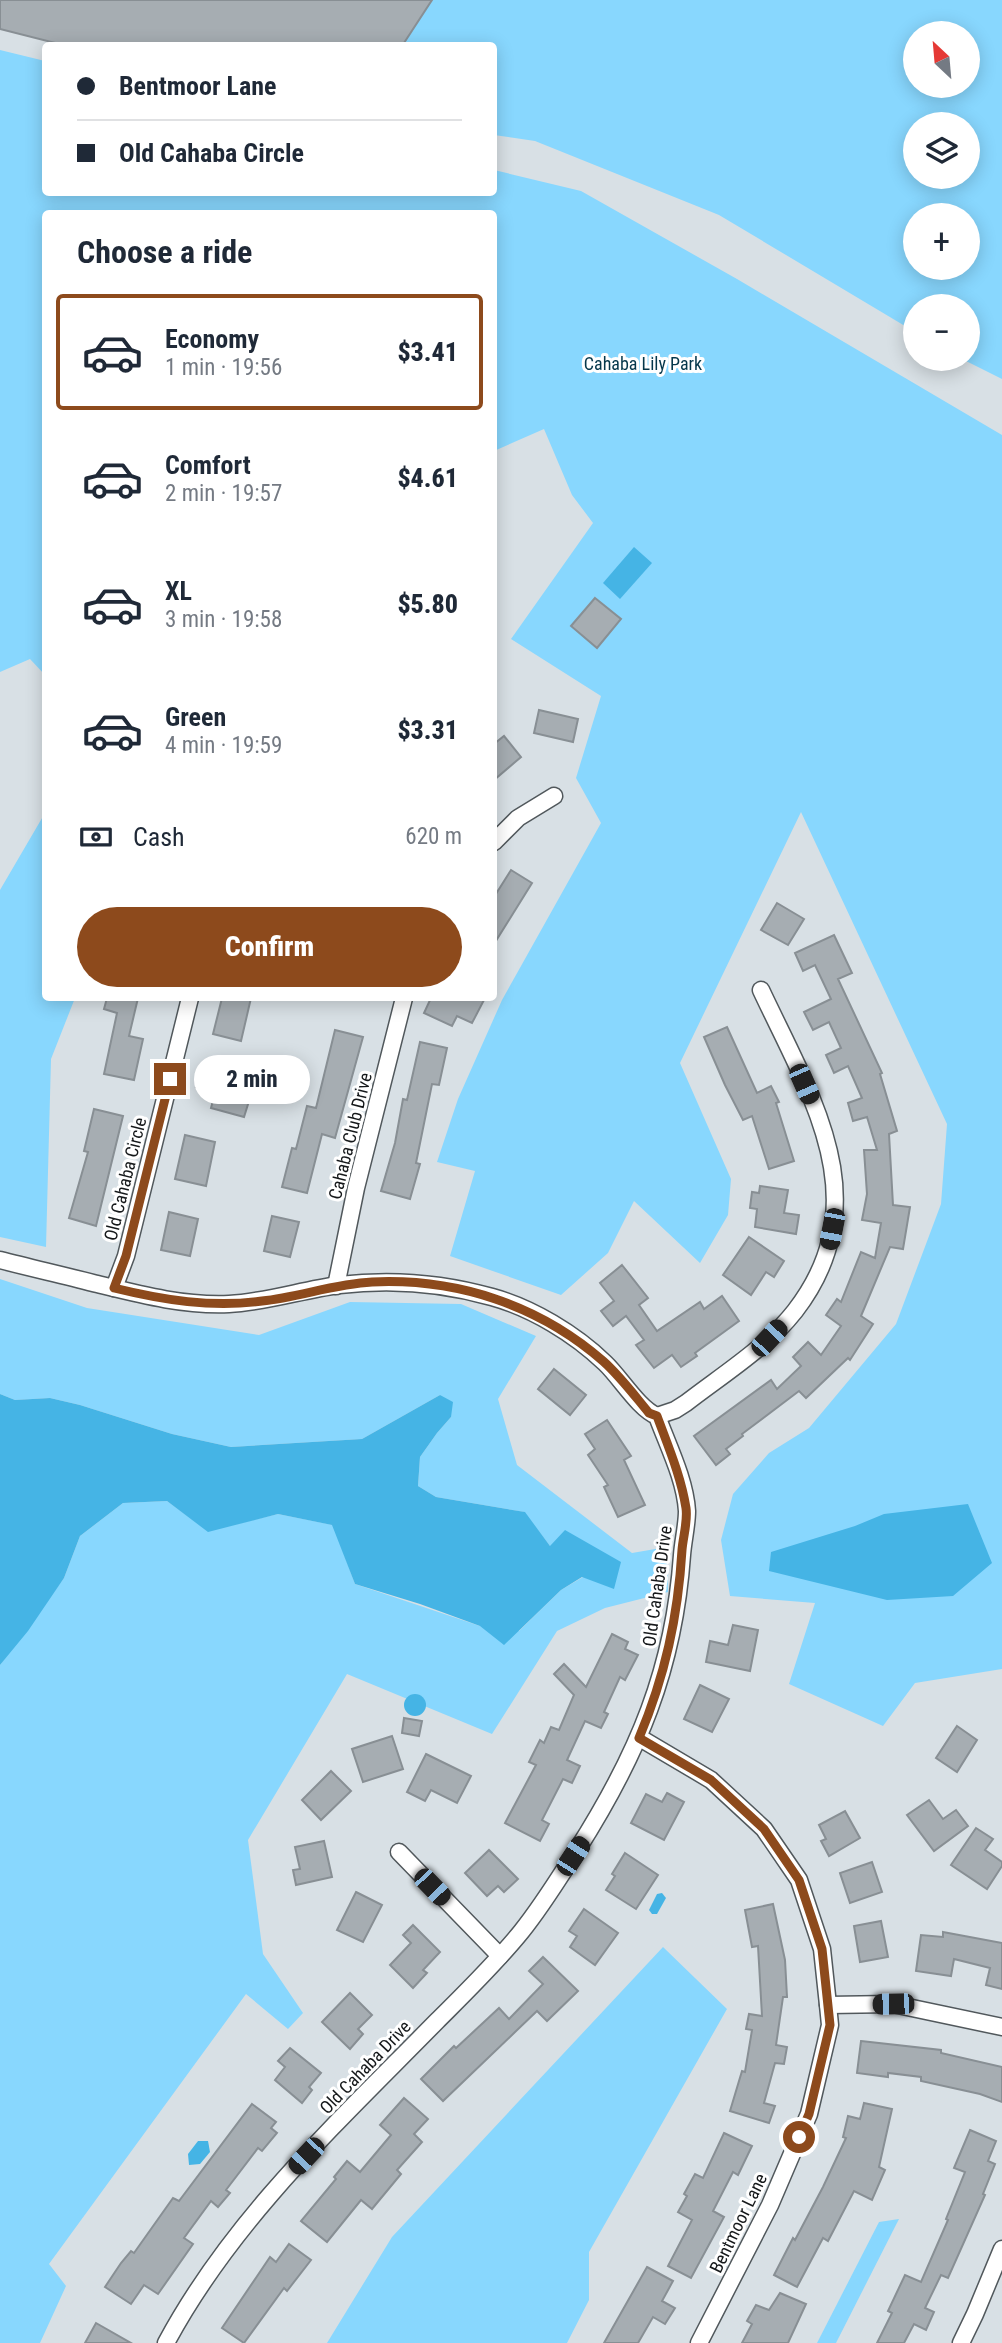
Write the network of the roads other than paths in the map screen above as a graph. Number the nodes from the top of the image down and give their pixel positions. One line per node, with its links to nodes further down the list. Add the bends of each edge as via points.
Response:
1 (554, 796): 2 (street, via 518,818)
2 (497, 839)
3 (761, 990): 9 (street, via 830,1150 835,1199 828,1247 812,1285 769,1338 686,1404)
4 (189, 1001): 8 (street, Old Cahaba Circle)
5 (403, 1001): 7 (street, Cahaba Club Drive, via 356,1188)
6 (0, 1260): 8 (street, Old Cahaba Drive)
7 (337, 1286): 8 (street, Old Cahaba Drive, via 226,1304 152,1297); 9 (street, Old Cahaba Drive, via 420,1284 521,1307 603,1360 649,1413)
8 (114, 1288)
9 (657, 1416): 10 (street, Old Cahaba Drive, via 687,1511 674,1630)
10 (639, 1738): 12 (street, Old Cahaba Drive, via 570,1861); 13 (street, Bentmoor Lane, via 711,1780 764,1829 799,1880 822,1949)
11 (399, 1852): 12 (street)
12 (500, 1956): 16 (street, Old Cahaba Drive, via 257,2210 219,2258)
13 (828, 2005): 14 (street, via 893,2004); 17 (street, Bentmoor Lane, via 830,2025 809,2114)
14 (1002, 2027)
15 (1002, 2249): 18 (street)
16 (166, 2343)
17 (699, 2343)
18 (961, 2343)

